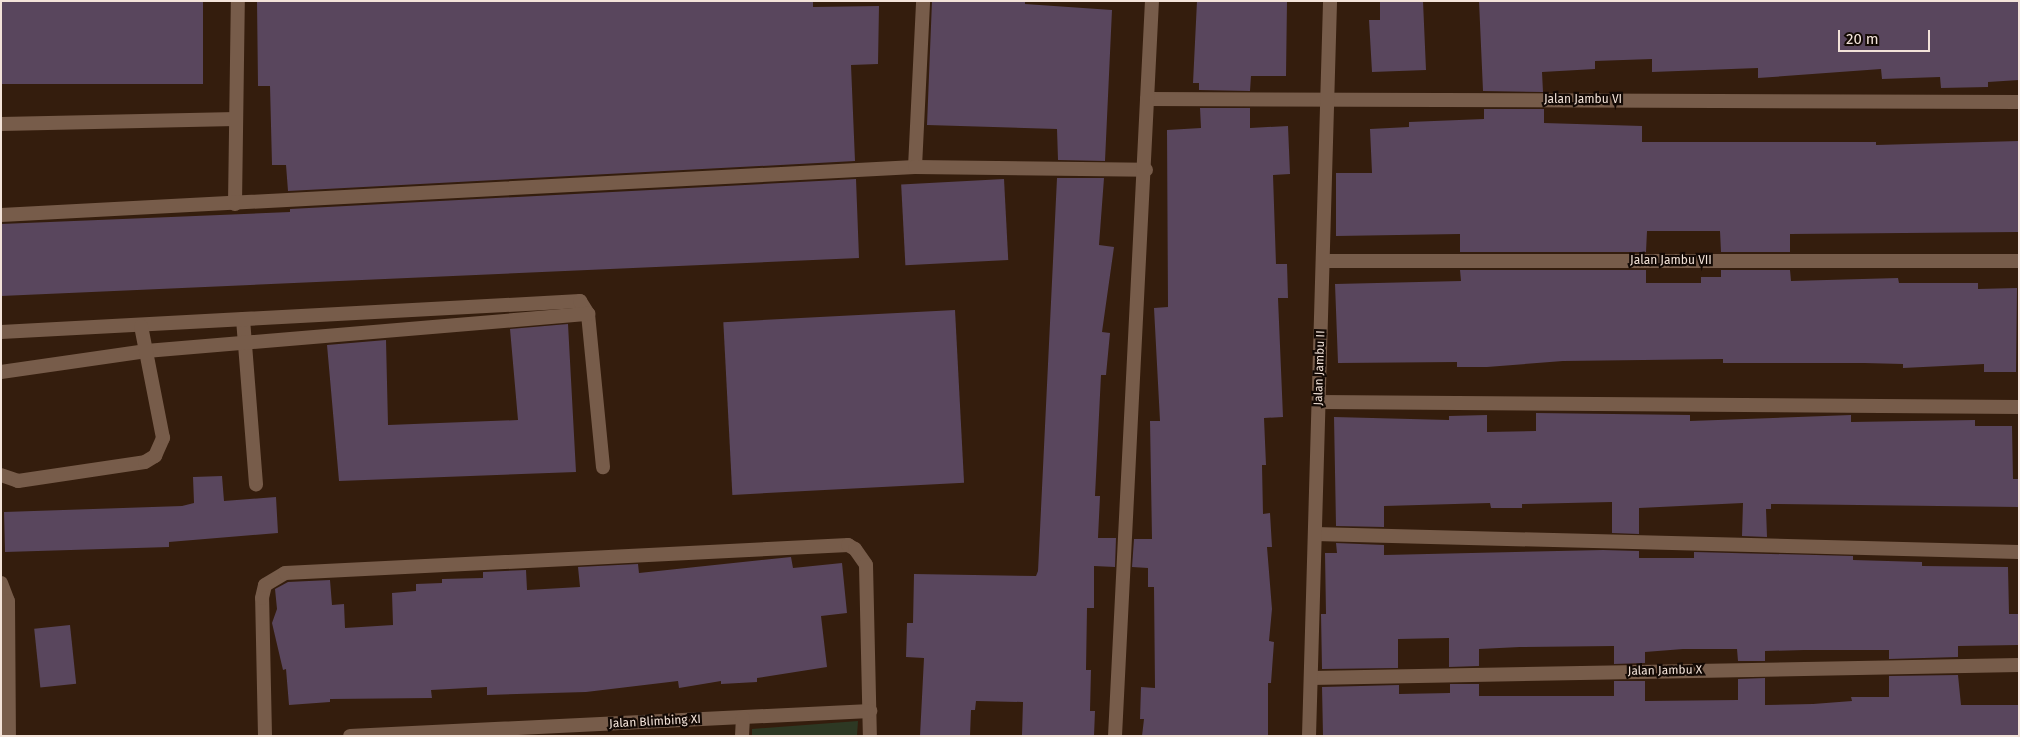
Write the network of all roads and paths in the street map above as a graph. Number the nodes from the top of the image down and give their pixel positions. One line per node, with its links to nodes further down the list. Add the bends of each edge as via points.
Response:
1 (238, 1): 8 (street)
2 (923, 1): 10 (street)
3 (1152, 1): 5 (street)
4 (1330, 1): 6 (street, Jalan Jambu II)
5 (1147, 99): 6 (street, Jalan Jambu VI); 11 (street)
6 (1327, 100): 7 (street, Jalan Jambu VI); 14 (street, Jalan Jambu II)
7 (2019, 102)
8 (236, 119): 9 (street); 12 (street)
9 (1, 124)
10 (915, 167): 11 (street); 12 (street)
11 (1146, 170): 40 (street)
12 (236, 204): 13 (street)
13 (1, 215)
14 (1323, 261): 15 (street, Jalan Jambu VII); 23 (street, Jalan Jambu II)
15 (2019, 261)
16 (588, 314): 17 (street, via 586,305 577,301); 20 (street); 25 (street)
17 (243, 319): 18 (street); 20 (street)
18 (141, 326): 19 (street); 21 (street)
19 (1, 332)
20 (247, 342): 21 (street); 27 (street)
21 (146, 351): 22 (street); 26 (street, via 163,438 155,456 145,462)
22 (1, 372)
23 (1319, 402): 24 (street); 28 (street, Jalan Jambu II)
24 (2019, 407)
25 (603, 467)
26 (2, 482)
27 (256, 484)
28 (1315, 534): 29 (street); 32 (street, Jalan Jambu II)
29 (2019, 552)
30 (1, 583): 35 (street, via 8,601)
31 (2019, 665): 32 (street, Jalan Jambu X)
32 (1311, 678): 41 (street, Jalan Jambu II)
33 (870, 711): 34 (street, Jalan Blimbing XI); 36 (street, via 866,565 860,554 848,545 285,572 265,585 262,598); 39 (street)
34 (743, 718): 37 (street, Jalan Blimbing XI); 38 (street)
35 (10, 736)
36 (265, 736)
37 (350, 736)
38 (742, 736)
39 (870, 736)
40 (1115, 736)
41 (1309, 736)

